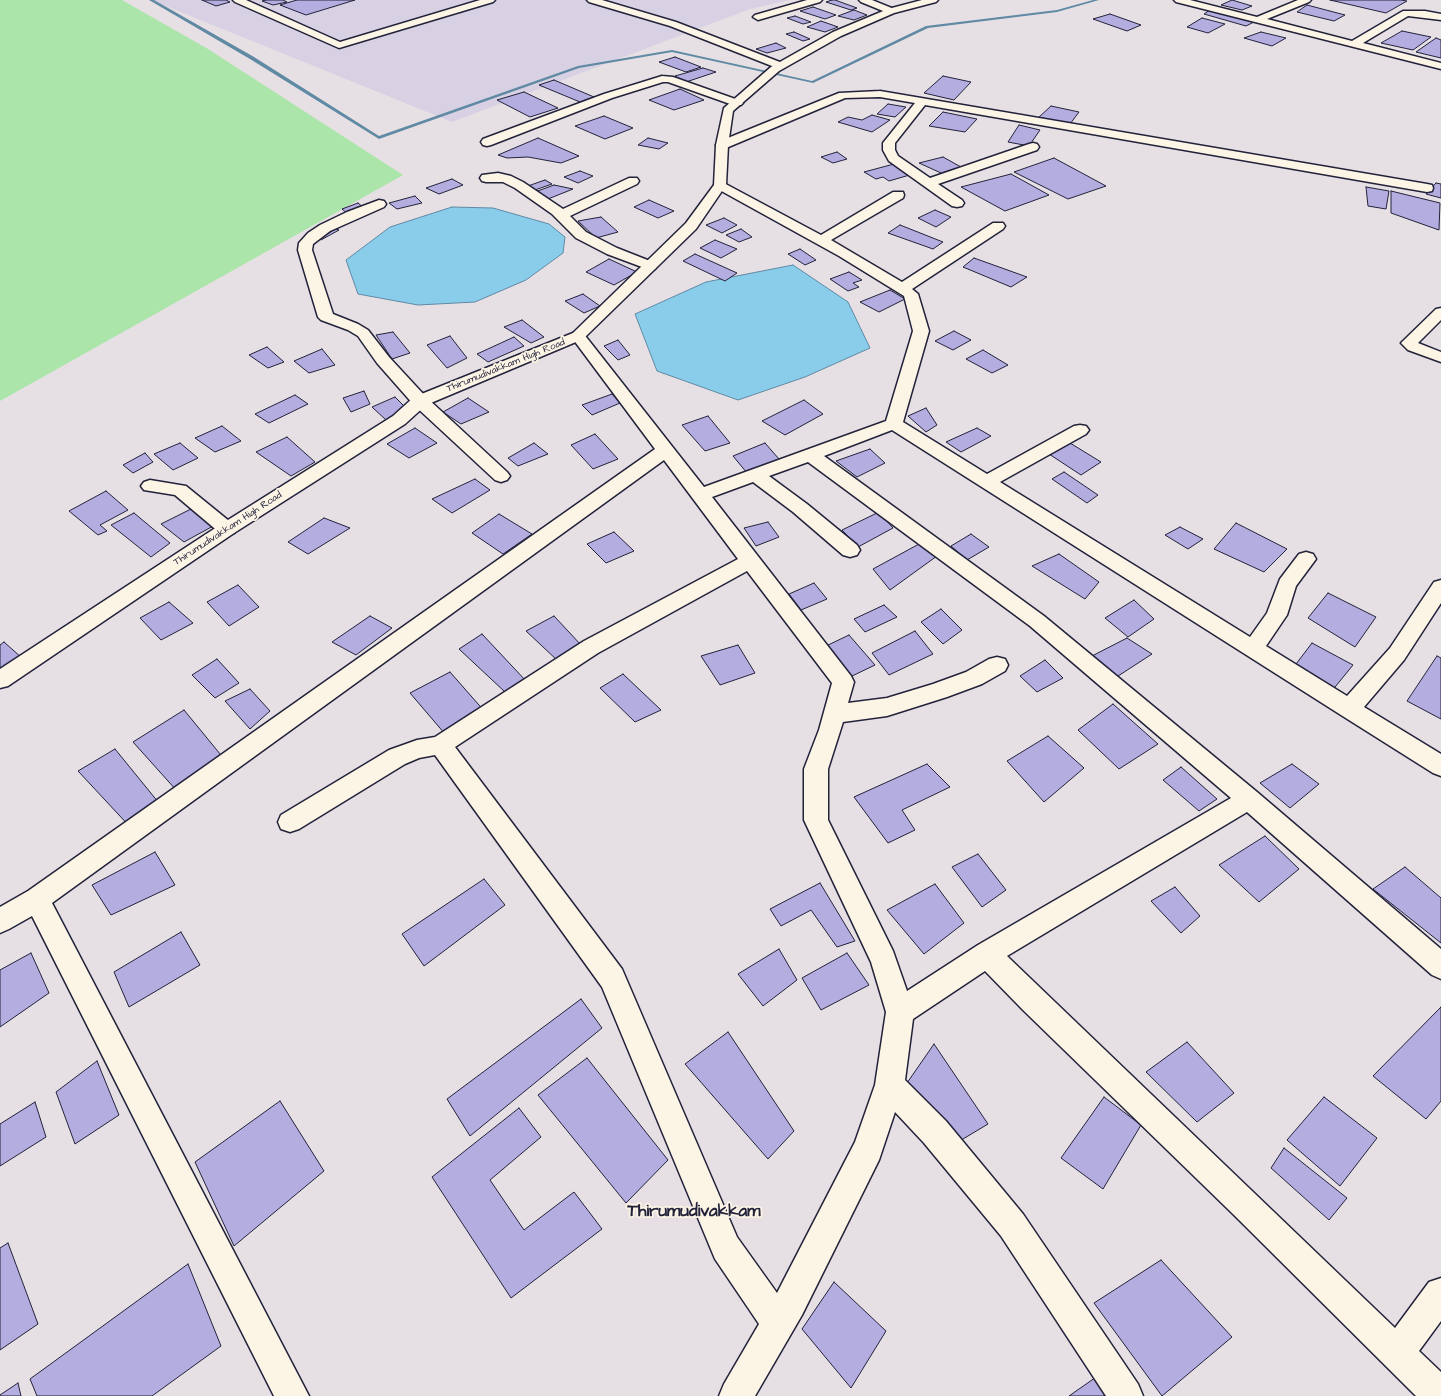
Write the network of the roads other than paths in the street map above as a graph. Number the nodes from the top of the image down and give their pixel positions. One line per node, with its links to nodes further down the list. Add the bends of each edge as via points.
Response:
1 (238, 0): 2 (street, via 339,45)
2 (490, 0)
3 (592, 0): 17 (street, via 673,24)
4 (817, 0): 12 (street)
5 (864, 0): 11 (street)
6 (933, 0): 11 (street)
7 (1179, 0): 10 (street)
8 (1217, 0): 10 (street)
9 (1306, 0): 14 (street)
10 (1201, 6): 14 (street)
11 (891, 11): 17 (street, via 837,34)
12 (758, 17)
13 (1441, 18): 15 (street, via 1406,13)
14 (1257, 20): 15 (street)
15 (1354, 44): 16 (street)
16 (1441, 66)
17 (778, 68): 19 (street)
18 (922, 102): 21 (street, via 880,94 843,95); 25 (street, via 889,143 889,150 893,158); 27 (street)
19 (736, 103): 20 (street, via 669,79 662,79 608,96); 21 (street, via 728,110)
20 (487, 142)
21 (722, 145): 26 (street)
22 (1033, 147): 25 (street)
23 (486, 178): 31 (street, via 507,179)
24 (633, 181): 31 (street)
25 (928, 183): 29 (street)
26 (720, 185): 33 (street); 34 (street, Thirumudivakkam High Road, via 691,226)
27 (1428, 188)
28 (898, 195): 33 (street)
29 (957, 203)
30 (379, 204): 39 (street, via 325,228 306,243 304,250 326,317 363,333 383,360)
31 (561, 215): 34 (street, via 581,235)
32 (998, 226): 35 (street)
33 (821, 240): 35 (street)
34 (650, 266): 37 (street, Thirumudivakkam High Road)
35 (902, 289): 40 (street, via 911,294 921,331)
36 (1441, 312): 38 (street, via 1409,343)
37 (578, 336): 39 (street, Thirumudivakkam High Road); 42 (street)
38 (1441, 358)
39 (420, 401): 45 (street); 49 (street, Thirumudivakkam High Road, via 399,420)
40 (894, 424): 43 (street); 46 (street)
41 (1080, 430): 46 (street)
42 (666, 450): 48 (street); 63 (street)
43 (811, 454): 44 (street); 61 (street, via 1037,621)
44 (756, 475): 48 (street); 50 (street)
45 (501, 476)
46 (986, 482): 54 (street)
47 (150, 486): 49 (street, via 180,490)
48 (700, 495): 52 (street)
49 (227, 529): 56 (street, Thirumudivakkam High Road)
50 (850, 550)
51 (1306, 559): 54 (street, via 1287,584 1277,614)
52 (750, 561): 58 (street, via 844,682); 59 (street, via 591,647)
53 (1441, 587): 57 (street, via 1397,654)
54 (1253, 649): 57 (street)
55 (997, 665): 58 (street, via 974,678 887,707)
56 (0, 680)
57 (1350, 709): 60 (street)
58 (835, 714): 67 (street, via 816,769 816,820 884,960)
59 (440, 745): 62 (street, via 417,749 396,757); 70 (street, via 612,978 726,1248)
60 (1441, 766)
61 (1249, 799): 65 (street); 66 (street)
62 (290, 822)
63 (37, 899): 64 (street); 72 (street)
64 (0, 921)
65 (987, 954): 67 (street); 71 (street)
66 (1441, 966)
67 (900, 1012): 68 (street)
68 (890, 1085): 70 (street, via 868,1149); 74 (street, via 935,1132 1012,1225)
69 (1441, 1294): 71 (street)
70 (778, 1323): 73 (street)
71 (1397, 1353): 75 (street)
72 (292, 1396)
73 (736, 1396)
74 (1126, 1396)
75 (1441, 1396)

